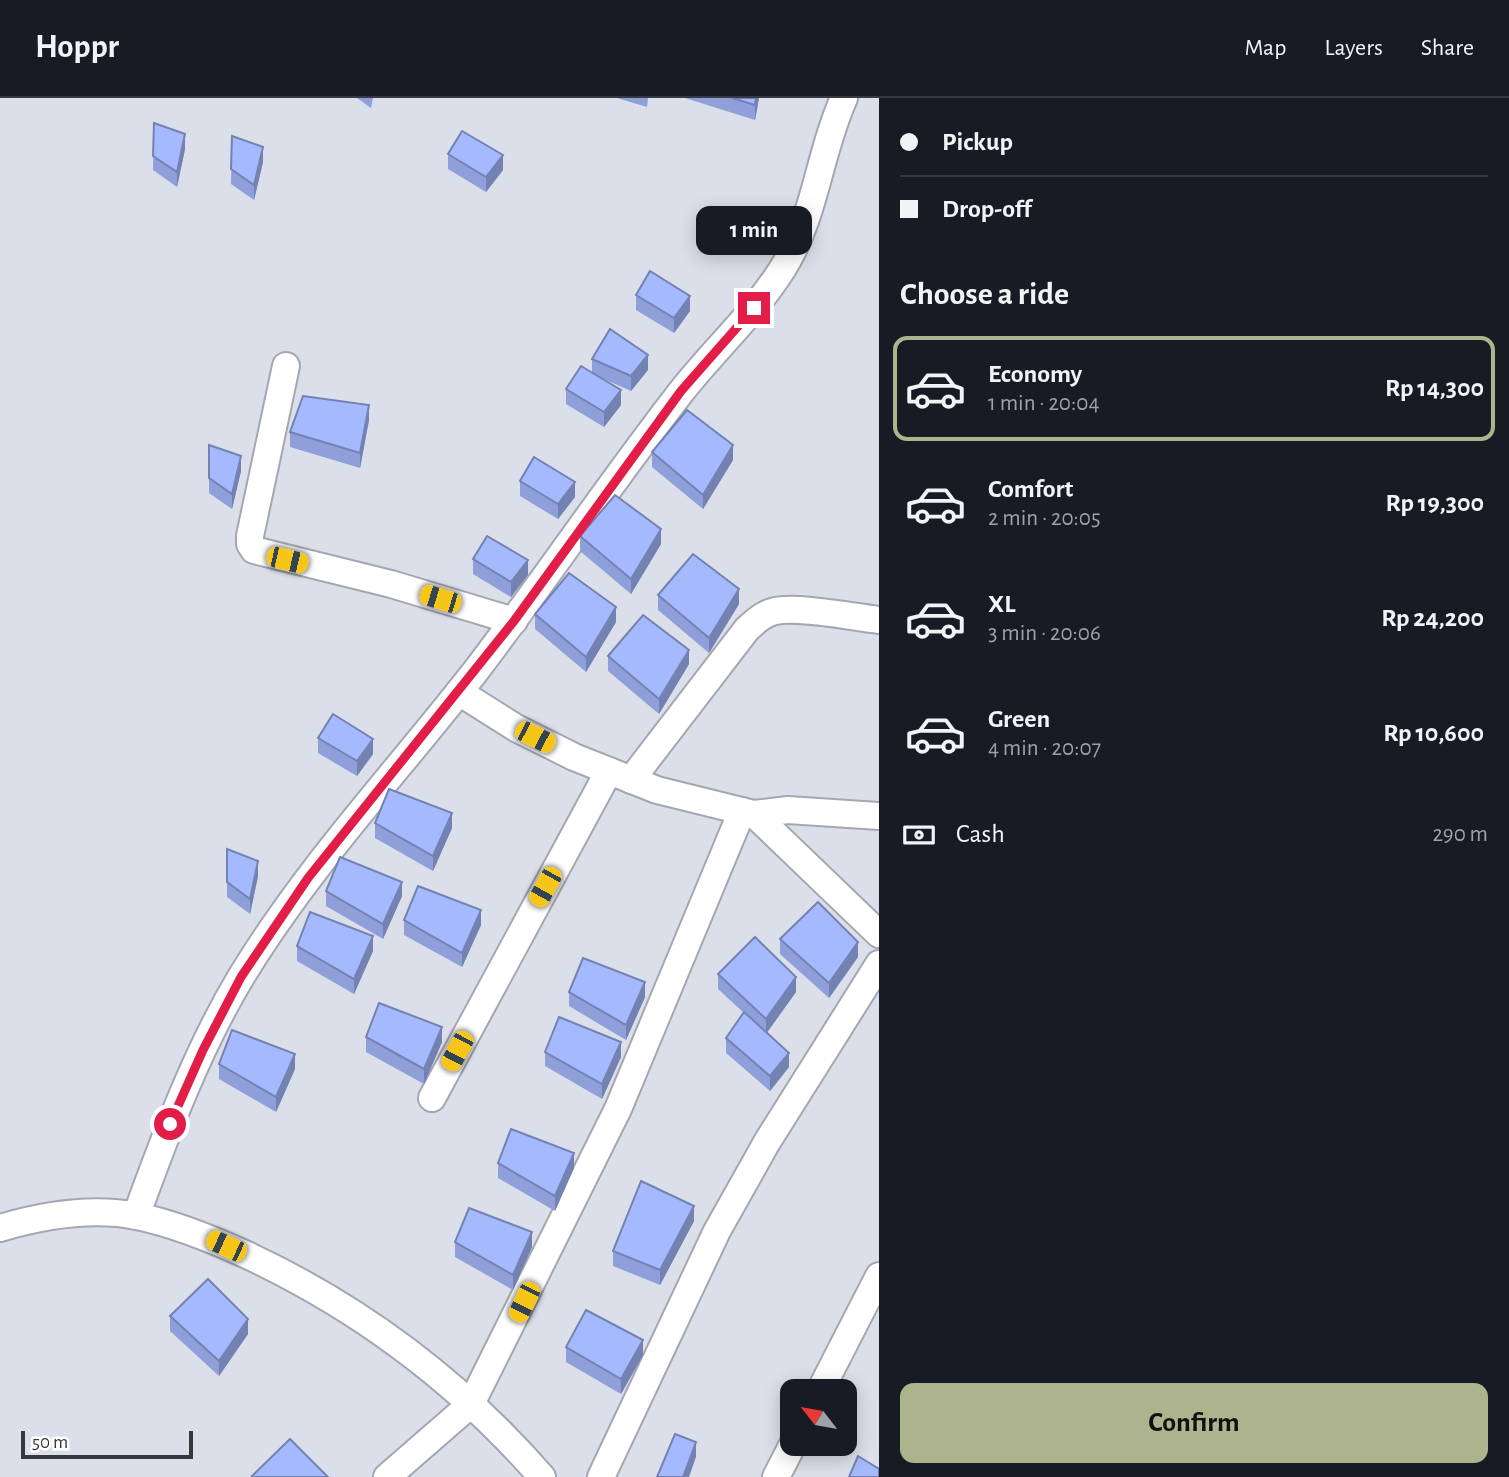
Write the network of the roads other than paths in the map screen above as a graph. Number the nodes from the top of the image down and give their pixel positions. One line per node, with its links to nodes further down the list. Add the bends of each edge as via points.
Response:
1 (844, 98): 4 (street, via 805,226 783,267 738,328 681,391)
2 (286, 366): 4 (street, via 250,536 254,550)
3 (879, 620): 6 (street, via 793,611 761,616)
4 (514, 621): 5 (street)
5 (459, 692): 6 (street, via 516,728); 12 (street, via 337,839 241,977 179,1101)
6 (620, 776): 7 (street); 11 (street)
7 (748, 813): 8 (street, via 788,810); 9 (street); 16 (street, via 618,1109)
8 (879, 816)
9 (879, 934)
10 (879, 964): 20 (street, via 780,1120 717,1231)
11 (432, 1098)
12 (136, 1216): 13 (street, via 80,1212 37,1217); 16 (street, via 206,1237 288,1275 364,1318)
13 (0, 1228)
14 (879, 1276): 15 (street)
15 (826, 1379)
16 (471, 1404): 18 (street); 19 (street)
17 (787, 1456): 21 (street)
18 (387, 1477)
19 (542, 1477)
20 (601, 1477)
21 (776, 1477)

